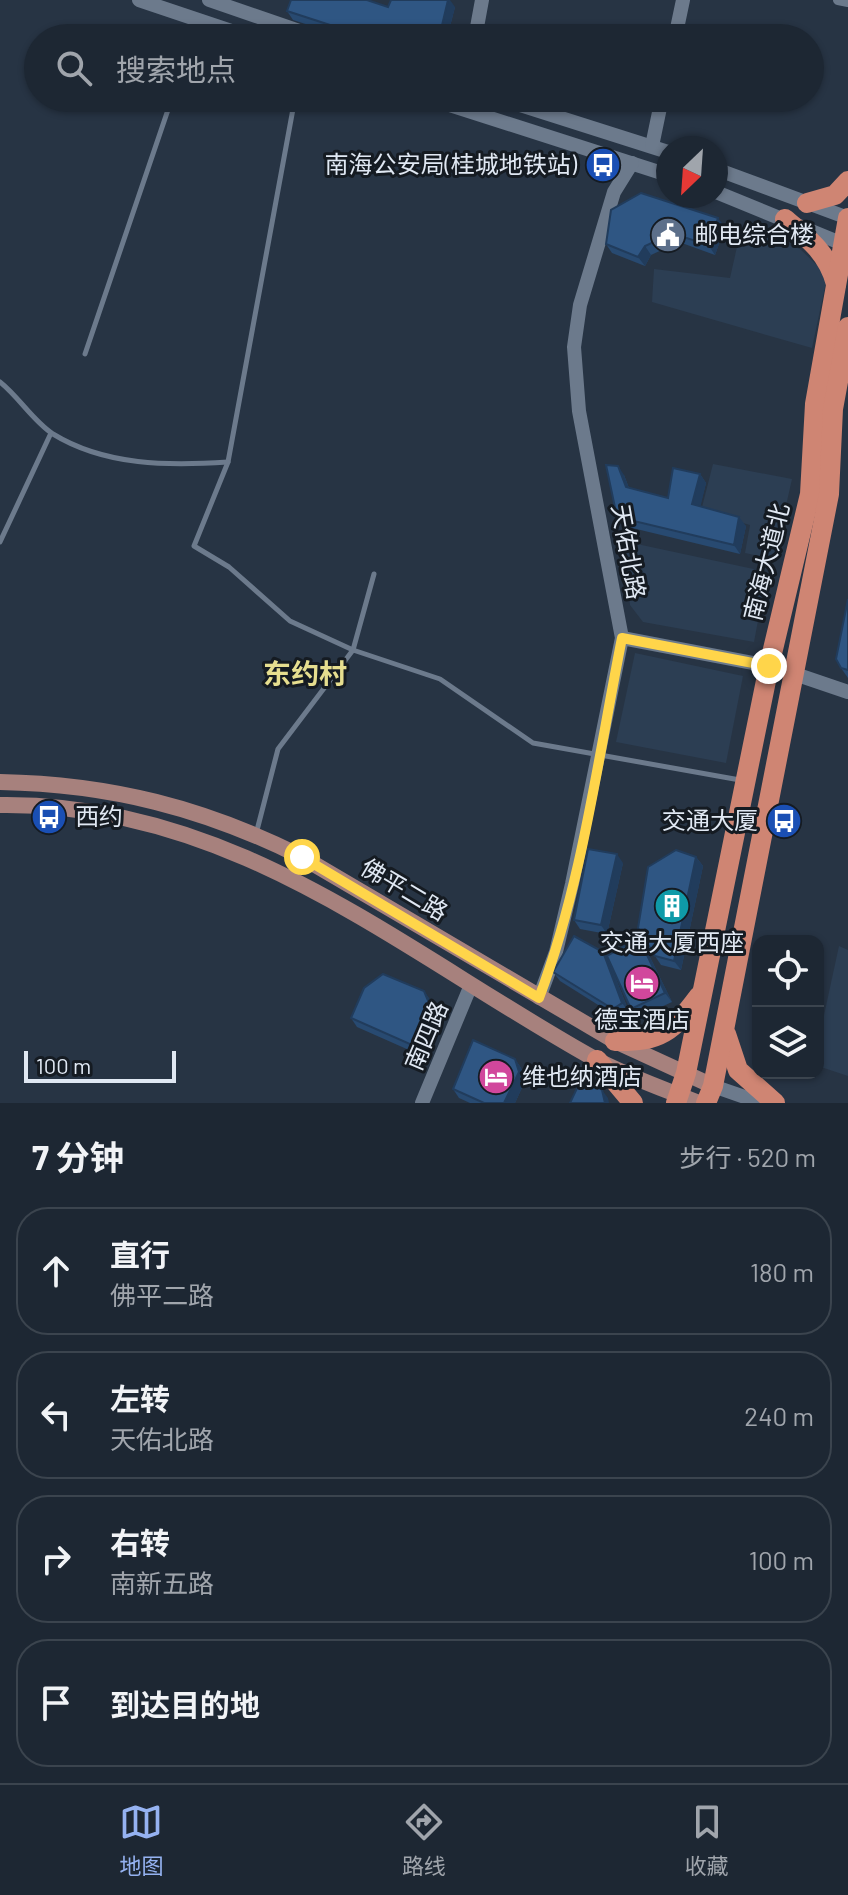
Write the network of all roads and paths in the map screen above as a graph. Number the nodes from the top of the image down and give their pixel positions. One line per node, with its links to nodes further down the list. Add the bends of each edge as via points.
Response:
1 (139, 0): 7 (street)
2 (209, 0): 10 (street)
3 (482, 0): 11 (street)
4 (683, 0): 12 (street)
5 (838, 0): 6 (street)
6 (848, 2)
7 (197, 19): 8 (lane); 9 (street)
8 (195, 24)
9 (211, 24)
10 (279, 24)
11 (478, 24)
12 (678, 24)
13 (167, 112): 31 (lane)
14 (292, 112): 34 (lane)
15 (472, 112): 20 (street)
16 (543, 112): 18 (street)
17 (659, 112): 18 (street)
18 (652, 146): 19 (street)
19 (656, 148)
20 (632, 163): 21 (street); 37 (street, 天佑北路, via 614,192 580,305 574,347 579,411)
21 (656, 171)
22 (728, 173): 25 (street)
23 (848, 181): 25 (highway, via 828,199)
24 (728, 197): 27 (street)
25 (807, 203): 26 (street)
26 (848, 218): 28 (highway, 南海大道北)
27 (785, 219): 28 (street); 29 (highway, via 817,246 831,265)
28 (846, 245): 29 (highway, 南海大道北)
29 (836, 284): 39 (highway, 南海大道北, via 815,404 810,494)
30 (848, 327): 40 (highway, 南海大道北, via 833,409 829,494)
31 (85, 354)
32 (0, 382): 33 (lane)
33 (51, 433): 34 (lane, via 86,450 168,466); 35 (lane)
34 (228, 462): 38 (lane, via 194,546 229,567 290,621)
35 (0, 542)
36 (374, 574): 38 (lane)
37 (622, 638): 39 (street); 42 (street, 天佑北路)
38 (353, 650): 42 (lane, via 440,679 533,743); 46 (lane, via 278,749)
39 (769, 666): 43 (highway, 南海大道北)
40 (795, 674): 41 (street); 50 (highway, 南海大道北)
41 (848, 692)
42 (599, 754): 43 (lane); 49 (street, 天佑北路, via 556,952)
43 (745, 781): 48 (highway, 南海大道北)
44 (0, 782): 46 (main road, 佛平二路, via 75,784 198,813)
45 (0, 805): 47 (main road, 佛平二路, via 126,815 190,834 273,868)
46 (256, 834): 49 (main road, 佛平二路)
47 (471, 985): 52 (main road, 佛平二路); 56 (street, 南四路)
48 (703, 990): 51 (highway, via 670,1031 654,1038); 53 (highway, 南海大道北)
49 (539, 998): 51 (main road, 佛平二路)
50 (725, 1020): 54 (highway, 南海大道北); 60 (highway, via 728,1048 738,1070)
51 (615, 1041): 53 (main road, 佛平二路)
52 (597, 1060): 55 (main road, 佛平二路); 57 (highway)
53 (686, 1073): 54 (main road, 佛平二路); 55 (highway, 南海大道北)
54 (710, 1094): 59 (street, 佛平二路)
55 (677, 1099): 58 (main road, 佛平二路)
56 (422, 1103)
57 (633, 1103)
58 (699, 1103)
59 (762, 1103)
60 (775, 1103)

